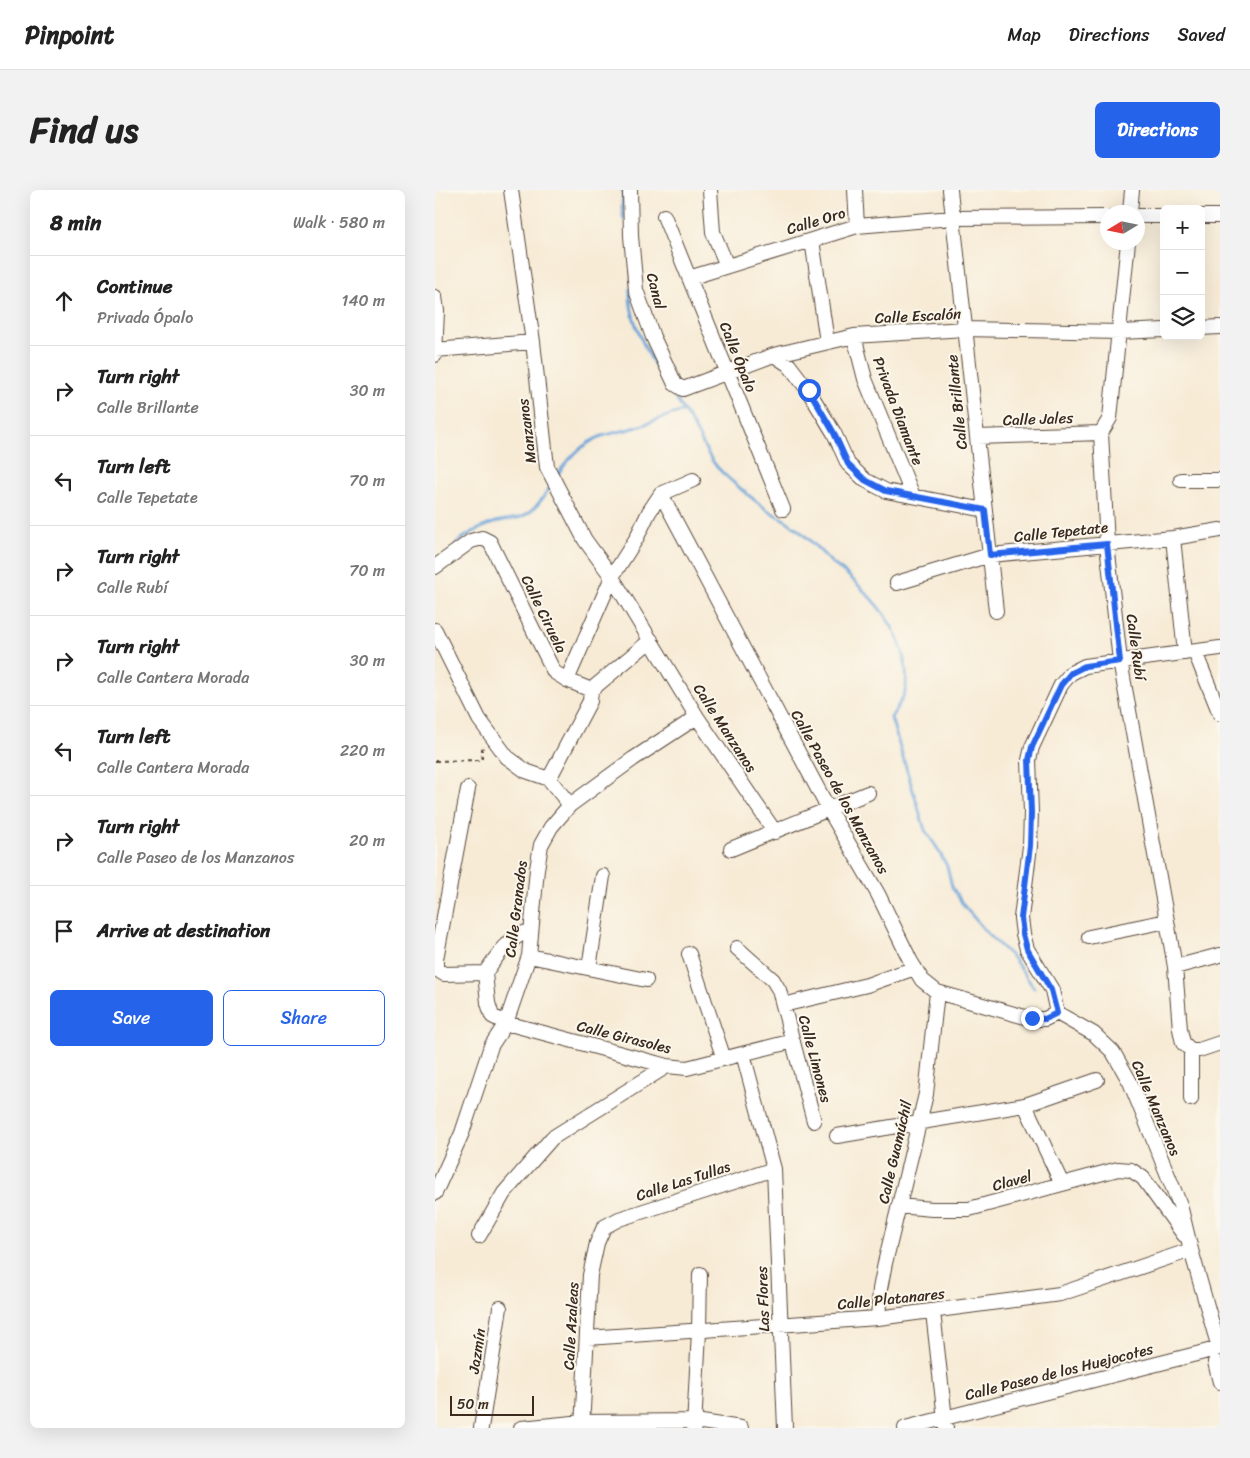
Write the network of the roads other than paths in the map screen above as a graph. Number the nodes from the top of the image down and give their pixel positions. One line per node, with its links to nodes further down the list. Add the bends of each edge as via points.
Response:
1 (511, 190): 27 (street, Manzanos)
2 (630, 190): 33 (street, Canal, via 636,290 675,384)
3 (709, 190): 18 (street, via 713,232)
4 (855, 190): 15 (street)
5 (950, 190): 14 (street, Calle Brillante)
6 (1133, 190): 7 (street)
7 (1132, 205)
8 (663, 216): 19 (street, Calle Ópalo)
9 (1145, 216): 10 (street)
10 (1160, 216)
11 (1205, 216): 12 (street)
12 (1220, 216)
13 (1100, 217): 14 (street, Calle Oro)
14 (952, 218): 15 (street, Calle Oro); 23 (street, Calle Brillante)
15 (857, 226): 16 (street, Calle Oro)
16 (812, 240): 18 (street, Calle Oro); 28 (street)
17 (1127, 250): 25 (street, Calle Rubí)
18 (727, 266): 19 (street, Calle Oro)
19 (689, 278): 32 (street, Calle Ópalo)
20 (435, 297): 29 (street)
21 (1220, 327): 22 (street)
22 (1205, 328)
23 (965, 329): 25 (street, Calle Escalón); 26 (street, Calle Escalón); 35 (street, Calle Brillante)
24 (1160, 330): 25 (street, Calle Escalón)
25 (1120, 332): 34 (street, Calle Rubí, via 1111,418)
26 (854, 336): 28 (street, Calle Escalón); 40 (street, Privada Diamante, via 865,379)
27 (533, 342): 29 (street); 48 (street, Manzanos, via 547,467 585,540)
28 (827, 342): 31 (street, Calle Escalón)
29 (435, 350): 30 (street)
30 (435, 355)
31 (774, 355): 32 (street, Calle Escalón); 40 (street, via 789,365 809,390 848,464 865,480 886,491)
32 (727, 372): 33 (street, Calle Escalón); 41 (street, Calle Ópalo)
33 (683, 389)
34 (1101, 433): 35 (street, Calle Jales); 45 (street, Calle Rubí)
35 (977, 438): 42 (street, Calle Brillante)
36 (693, 480): 39 (street)
37 (1181, 480): 38 (street)
38 (1220, 480)
39 (661, 494): 48 (street); 64 (street, Calle Paseo de los Manzanos)
40 (913, 496): 42 (street)
41 (783, 509)
42 (985, 510): 46 (street, Calle Brillante)
43 (1220, 530): 44 (street, Calle Tepetate)
44 (1173, 538): 45 (street, Calle Tepetate); 54 (street)
45 (1107, 544): 46 (street, Calle Tepetate); 55 (street, Calle Rubí)
46 (990, 555): 49 (street, Calle Tepetate); 50 (street, Calle Brillante)
47 (435, 567): 56 (street, Calle Ciruela, via 471,541 482,538 490,542 554,672)
48 (612, 577): 52 (street, Manzanos); 56 (street)
49 (897, 583)
50 (996, 611)
51 (435, 630): 60 (street, via 479,719 507,757 526,771)
52 (651, 640): 57 (street); 59 (street, Calle Manzanos)
53 (1220, 648): 54 (street)
54 (1190, 653): 55 (street); 58 (street)
55 (1120, 661): 68 (street, Calle Rubí); 82 (street, via 1085,666 1071,673 1061,685 1029,760 1030,846 1021,918 1027,949 1051,990)
56 (567, 680): 57 (street, Calle Ciruela)
57 (591, 690): 60 (street, via 590,701)
58 (1220, 714)
59 (697, 717): 63 (street, Calle Granados); 65 (street, Calle Manzanos)
60 (549, 779): 63 (street)
61 (468, 789): 78 (street, via 436,968 444,974)
62 (868, 793): 64 (street)
63 (570, 804): 69 (street, Calle Granados, via 541,845)
64 (829, 810): 65 (street); 77 (street, Calle Paseo de los Manzanos, via 878,894)
65 (775, 832): 66 (street)
66 (731, 849)
67 (603, 876): 76 (street)
68 (1167, 921): 70 (street); 75 (street, Calle Rubí)
69 (531, 931): 73 (street, Calle Granados); 78 (street, via 521,932 515,937)
70 (1089, 937)
71 (737, 948): 81 (street, Calle Limones, via 773,980)
72 (689, 954): 88 (street)
73 (529, 956): 76 (street); 83 (street, Calle Granados)
74 (1220, 956): 75 (street)
75 (1175, 967): 86 (street, Calle Rubí, via 1180,1029 1183,1043)
76 (589, 968): 79 (street)
77 (915, 968): 80 (street, Calle Paseo de los Manzanos, via 922,980); 81 (street, via 867,985)
78 (485, 973): 83 (street, via 492,1016)
79 (646, 980)
80 (937, 992): 82 (street, Calle Paseo de los Manzanos, via 1032,1018 1045,1019); 94 (street, Calle Guamúchil, via 926,1094)
81 (783, 1005): 84 (street, Calle Limones)
82 (1057, 1013): 103 (street, Calle Manzanos, via 1094,1034 1113,1052 1130,1082 1180,1205)
83 (506, 1023): 89 (street, Calle Girasoles); 99 (street, Calle Granados, via 491,1046 462,1133)
84 (793, 1041): 87 (street, Calle Girasoles); 93 (street, Calle Limones)
85 (1220, 1043): 86 (street)
86 (1191, 1050): 91 (street)
87 (743, 1054): 88 (street, Calle Girasoles); 96 (street, Las Flores)
88 (724, 1059): 89 (street, Calle Girasoles, via 687,1068)
89 (667, 1066): 102 (street, via 552,1138 504,1193)
90 (1097, 1080): 92 (street)
91 (1191, 1099)
92 (1025, 1105): 94 (street); 98 (street)
93 (815, 1121)
94 (919, 1123): 95 (street); 100 (street, Calle Guamúchil)
95 (837, 1136)
96 (774, 1169): 101 (street, Calle Las Tullas, via 619,1219); 108 (street, Las Flores)
97 (1131, 1170): 98 (street, Clavel, via 1118,1169); 103 (street, Calle Manzanos, via 1143,1178)
98 (1062, 1184): 100 (street, Clavel, via 969,1208)
99 (435, 1193)
100 (899, 1206): 107 (street, Calle Guamúchil, via 880,1289)
101 (604, 1227): 110 (street, Calle Azaleas, via 590,1275)
102 (479, 1236)
103 (1190, 1246): 106 (street, Calle Platanares, via 1060,1294); 111 (street, Calle Manzanos)
104 (700, 1274): 109 (street)
105 (500, 1308): 117 (street, Jazmín)
106 (933, 1312): 107 (street, Calle Platanares); 114 (street)
107 (878, 1318): 108 (street, Calle Platanares)
108 (781, 1325): 109 (street, Calle Platanares); 120 (street, Las Flores)
109 (699, 1331): 110 (street, Calle Platanares); 115 (street)
110 (587, 1338): 116 (street, Calle Azaleas)
111 (1220, 1348): 114 (street, Calle Paseo de los Huejocotes)
112 (1215, 1362): 113 (street)
113 (1220, 1382)
114 (945, 1423): 121 (street, Calle Paseo de los Huejocotes)
115 (695, 1424): 116 (street); 119 (street)
116 (583, 1425): 118 (street)
117 (481, 1428)
118 (521, 1428)
119 (741, 1428)
120 (785, 1428)
121 (905, 1428)

